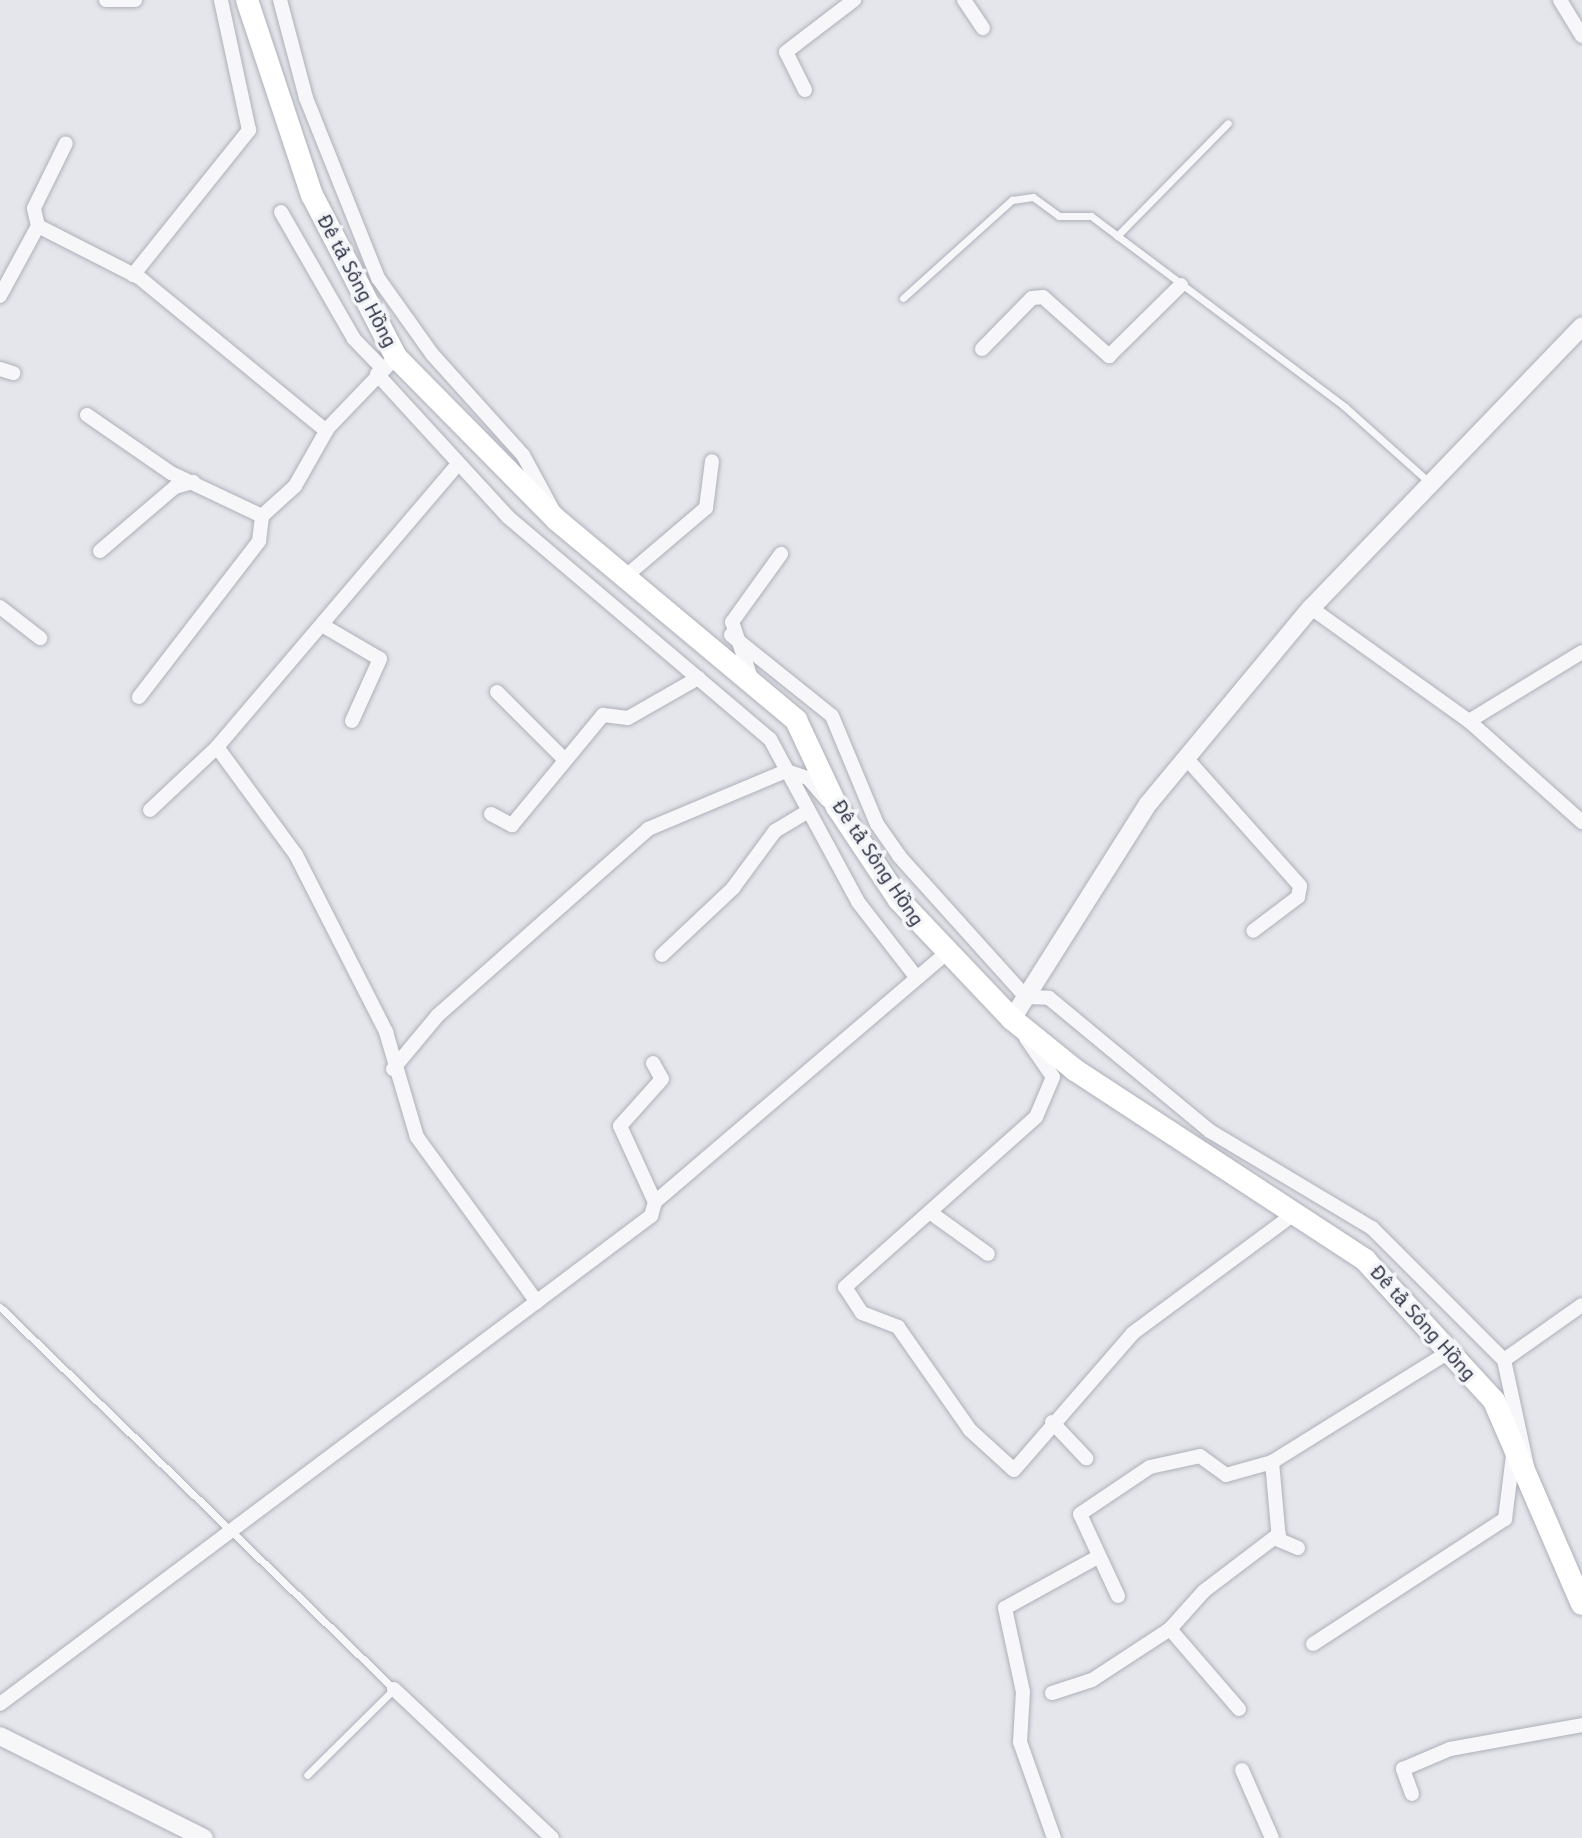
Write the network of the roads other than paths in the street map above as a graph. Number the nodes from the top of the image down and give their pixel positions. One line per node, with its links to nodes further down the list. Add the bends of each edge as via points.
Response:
1 (106, 0): 2 (street)
2 (135, 0)
3 (221, 0): 18 (street, via 249,130)
4 (247, 0): 19 (main road, Đê tả Sông Hồng, via 312,195)
5 (280, 0): 16 (street, via 306,98)
6 (854, 0): 11 (street, via 786,52)
7 (964, 0): 9 (street)
8 (1560, 0): 10 (street)
9 (983, 28)
10 (1582, 36)
11 (805, 90)
12 (1228, 123): 17 (lane)
13 (66, 143): 15 (street, via 34,208)
14 (281, 212): 25 (street, via 354,339)
15 (38, 226): 18 (street); 21 (street)
16 (358, 236): 19 (street); 33 (street, via 432,354 523,455 550,493)
17 (1117, 236): 20 (lane); 22 (lane, via 1091,216 1059,216 1033,197 1012,200)
18 (133, 275): 27 (street, via 225,341)
19 (358, 282): 25 (main road, Đê tả Sông Hồng)
20 (1181, 285): 24 (street, via 1109,356 1043,297 1032,298); 31 (lane, via 1345,407)
21 (0, 296)
22 (903, 298)
23 (1582, 326): 31 (street)
24 (982, 349)
25 (385, 366): 27 (street); 29 (street); 33 (main road, Đê tả Sông Hồng)
26 (87, 415): 30 (street)
27 (326, 431): 32 (street, via 295,486)
28 (712, 461): 36 (street, via 706,508)
29 (458, 464): 39 (street); 43 (street, via 508,517)
30 (194, 482): 32 (street); 34 (street, via 175,487)
31 (1430, 483): 38 (street)
32 (262, 516): 46 (street, via 259,541)
33 (557, 520): 36 (main road, Đê tả Sông Hồng)
34 (100, 551)
35 (781, 554): 40 (street, via 739,608)
36 (626, 576): 44 (main road, Đê tả Sông Hồng)
37 (0, 607): 41 (street)
38 (1311, 608): 48 (street); 50 (street)
39 (322, 625): 47 (street, via 380,659); 49 (street)
40 (731, 635): 44 (street); 58 (street, via 832,716)
41 (40, 638)
42 (1582, 653): 48 (street)
43 (698, 678): 51 (street, via 628,718 603,715); 52 (street, via 770,739)
44 (755, 685): 53 (main road, Đê tả Sông Hồng, via 796,720)
45 (497, 692): 51 (street)
46 (139, 697)
47 (352, 721)
48 (1469, 721): 57 (street)
49 (217, 747): 54 (street); 67 (street, via 288,839 386,1032)
50 (1187, 759): 60 (street, via 1300,886 1298,897); 64 (street, via 1148,804)
51 (565, 760): 56 (street, via 512,825)
52 (786, 771): 53 (street, via 808,778); 55 (street); 67 (street, via 631,840 438,1015)
53 (837, 807): 59 (main road, Đê tả Sông Hồng)
54 (150, 810)
55 (807, 812): 61 (street, via 775,831 733,888); 63 (street, via 858,902)
56 (491, 814)
57 (1582, 822)
58 (877, 824): 59 (street); 64 (street, via 924,891)
59 (880, 873): 62 (main road, Đê tả Sông Hồng)
60 (1253, 931)
61 (662, 955)
62 (944, 955): 63 (street); 65 (main road, Đê tả Sông Hồng)
63 (917, 978): 68 (street)
64 (1026, 997): 65 (street); 76 (street, via 1049,998 1210,1131 1362,1220)
65 (1012, 1019): 69 (street, via 1053,1077 1049,1092 1036,1117); 70 (main road, Đê tả Sông Hồng, via 1075,1070)
66 (653, 1063): 68 (street, via 662,1079 620,1126)
67 (393, 1069): 72 (street, via 417,1137)
68 (655, 1202): 72 (street, via 651,1216)
69 (931, 1213): 71 (street); 77 (street, via 846,1292 867,1316 891,1319 970,1430 1014,1470)
70 (1294, 1214): 75 (main road, Đê tả Sông Hồng, via 1365,1260); 77 (street, via 1133,1333)
71 (988, 1254)
72 (537, 1302): 82 (street)
73 (1582, 1305): 76 (street)
74 (0, 1307): 82 (lane)
75 (1449, 1352): 78 (main road, Đê tả Sông Hồng, via 1494,1401); 80 (street)
76 (1504, 1360): 81 (street, via 1529,1451)
77 (1052, 1422): 79 (street)
78 (1514, 1448): 81 (main road, Đê tả Sông Hồng); 89 (street, via 1505,1519)
79 (1086, 1458)
80 (1272, 1462): 83 (street); 85 (street, via 1226,1475 1200,1456 1150,1467 1077,1517)
81 (1526, 1477): 87 (main road, Đê tả Sông Hồng)
82 (235, 1528): 90 (lane); 92 (street)
83 (1279, 1534): 84 (street); 88 (street, via 1204,1591)
84 (1298, 1548)
85 (1096, 1558): 86 (street); 101 (street, via 1005,1608 1023,1692 1020,1742)
86 (1118, 1596)
87 (1582, 1604)
88 (1170, 1629): 91 (street, via 1092,1680); 93 (street)
89 (1313, 1644)
90 (394, 1689): 97 (lane); 100 (street)
91 (1052, 1693)
92 (0, 1704)
93 (1239, 1709)
94 (1582, 1725): 98 (street, via 1450,1749 1403,1769)
95 (0, 1736): 99 (street)
96 (1242, 1770): 102 (street)
97 (307, 1775)
98 (1412, 1794)
99 (204, 1838)
100 (552, 1838)
101 (1054, 1838)
102 (1272, 1838)

